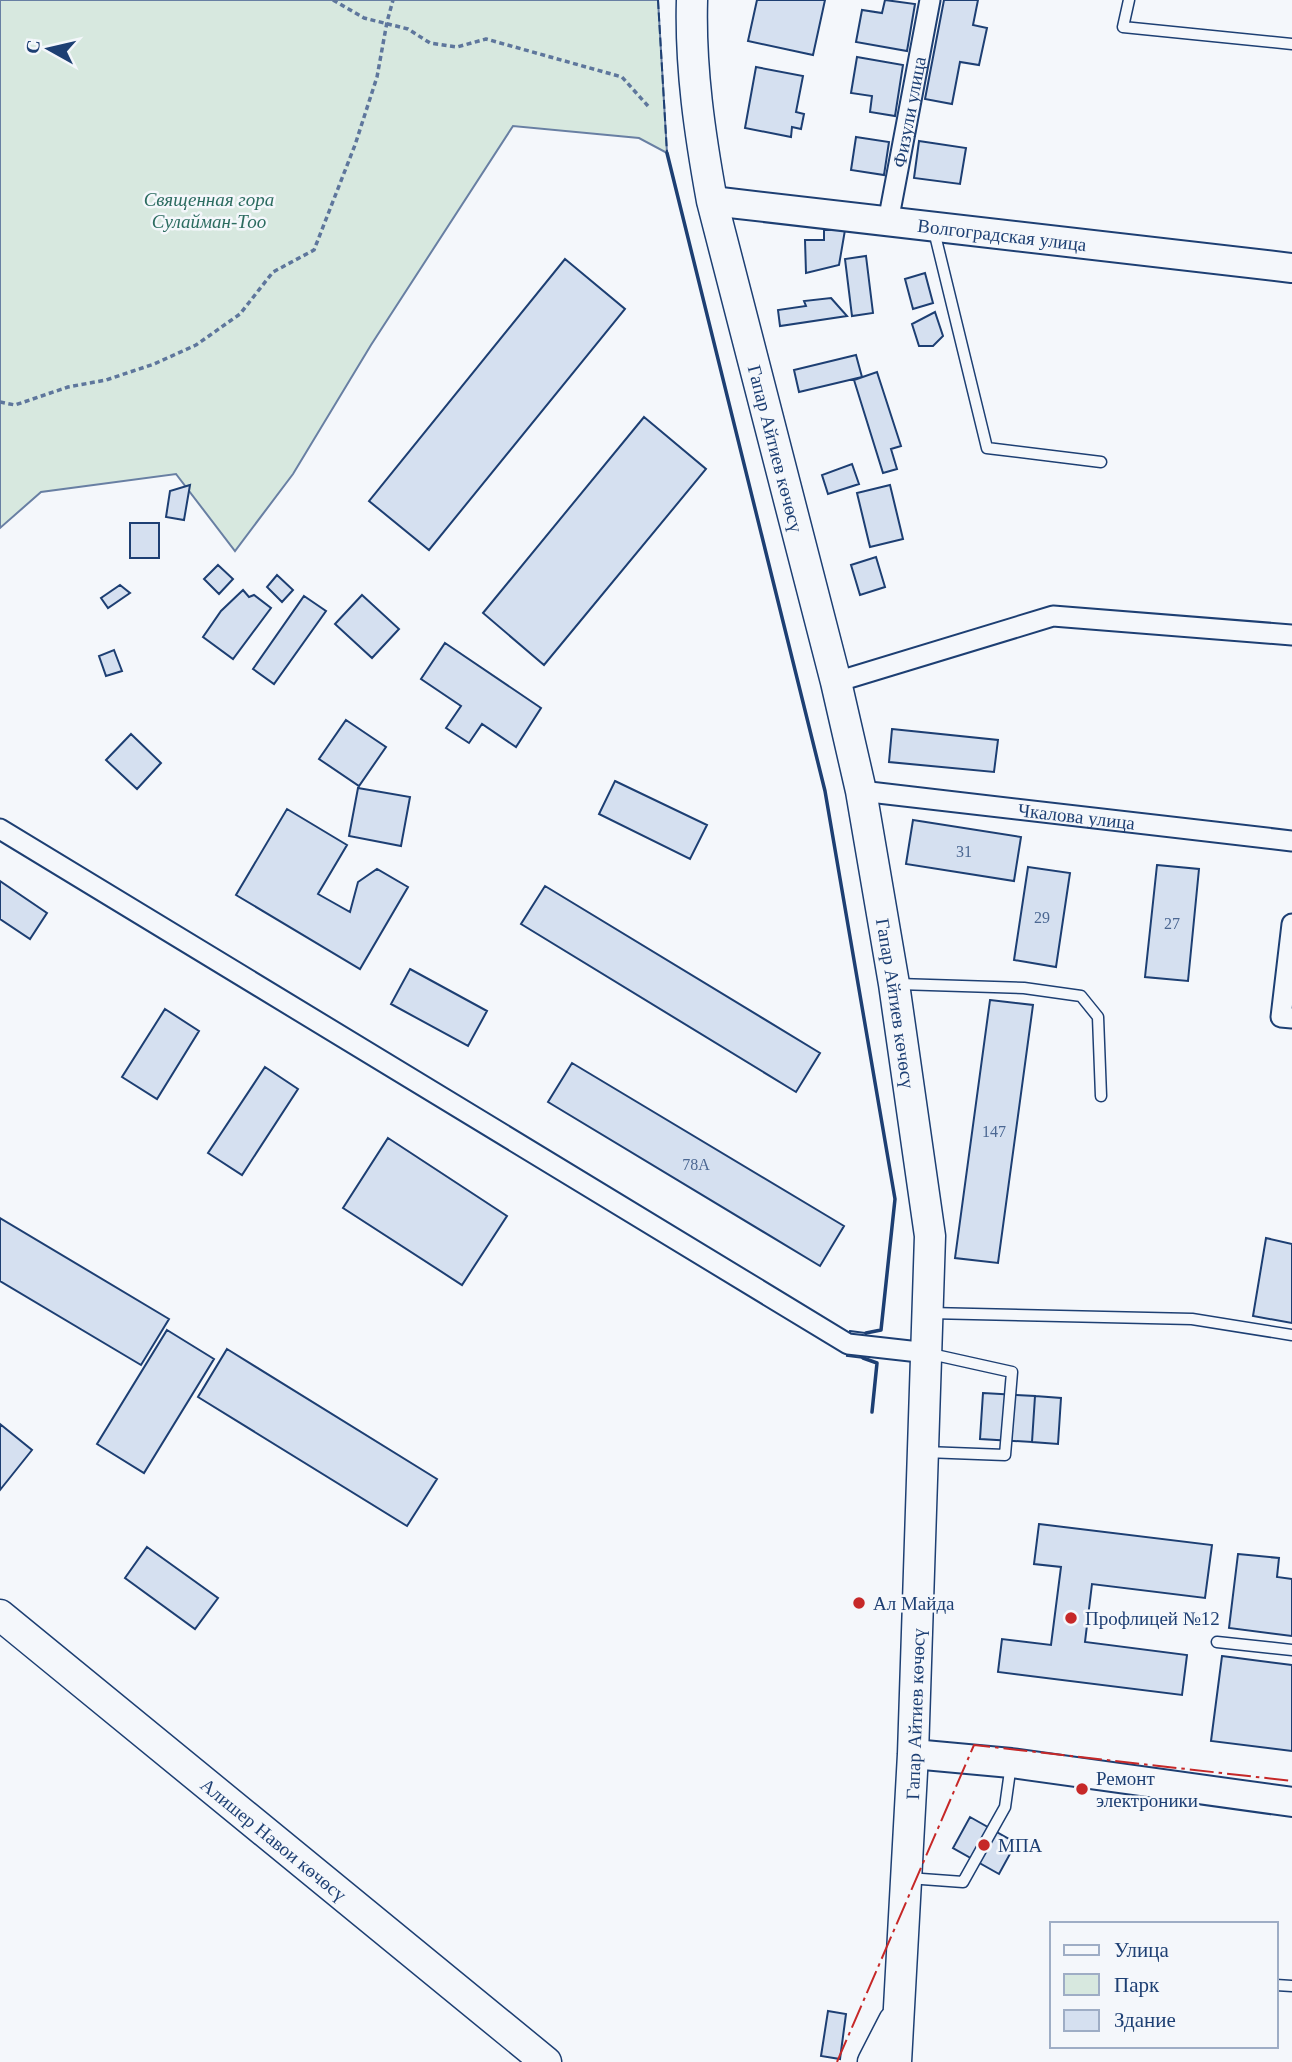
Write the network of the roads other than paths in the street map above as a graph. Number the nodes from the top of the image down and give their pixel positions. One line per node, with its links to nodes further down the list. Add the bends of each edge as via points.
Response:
1 (692, 0): 5 (main road, Гапар Айтиев көчөсү, via 695,89)
2 (930, 0): 6 (street, Физули улица)
3 (1129, 0): 4 (lane, via 1124,27)
4 (1292, 44)
5 (712, 201): 6 (street, Волгоградская улица); 11 (main road, Гапар Айтиев көчөсү)
6 (888, 222): 7 (street, Волгоградская улица)
7 (933, 228): 8 (street, Волгоградская улица); 9 (lane, via 987,448)
8 (1292, 268)
9 (1101, 462)
10 (1292, 635): 11 (street, via 1053,616)
11 (836, 682): 12 (main road, Гапар Айтиев көчөсү)
12 (862, 791): 14 (street, Чкалова улица); 16 (main road, Гапар Айтиев көчөсү)
13 (0, 829): 21 (street, via 848,1344)
14 (1292, 841)
15 (1292, 924): 17 (street, via 1281,1017)
16 (894, 984): 18 (lane, via 1024,988 1081,996 1098,1017); 19 (main road, Гапар Айтиев көчөсү, via 930,1236)
17 (1292, 1018)
18 (1101, 1097)
19 (929, 1312): 20 (lane, via 1192,1319); 21 (main road, Гапар Айтиев көчөсү)
20 (1292, 1335)
21 (928, 1353): 22 (main road, Гапар Айтиев көчөсү); 22 (lane, via 1012,1372 1006,1455)
22 (924, 1452): 26 (main road, Гапар Айтиев көчөсү)
23 (4, 1622): 31 (main road, Алишер Навои көчөсү)
24 (1217, 1642): 25 (lane)
25 (1292, 1650)
26 (914, 1754): 27 (street); 29 (main road, Гапар Айтиев көчөсү)
27 (1011, 1763): 28 (street); 29 (lane, via 1005,1807 963,1882)
28 (1292, 1802)
29 (908, 1878): 30 (main road, Гапар Айтиев көчөсү)
30 (898, 2016): 32 (main road); 33 (main road, Гапар Айтиев көчөсү); 34 (main road, Гапар Айтиев көчөсү)
31 (546, 2062)
32 (873, 2062)
33 (885, 2062)
34 (896, 2062)

